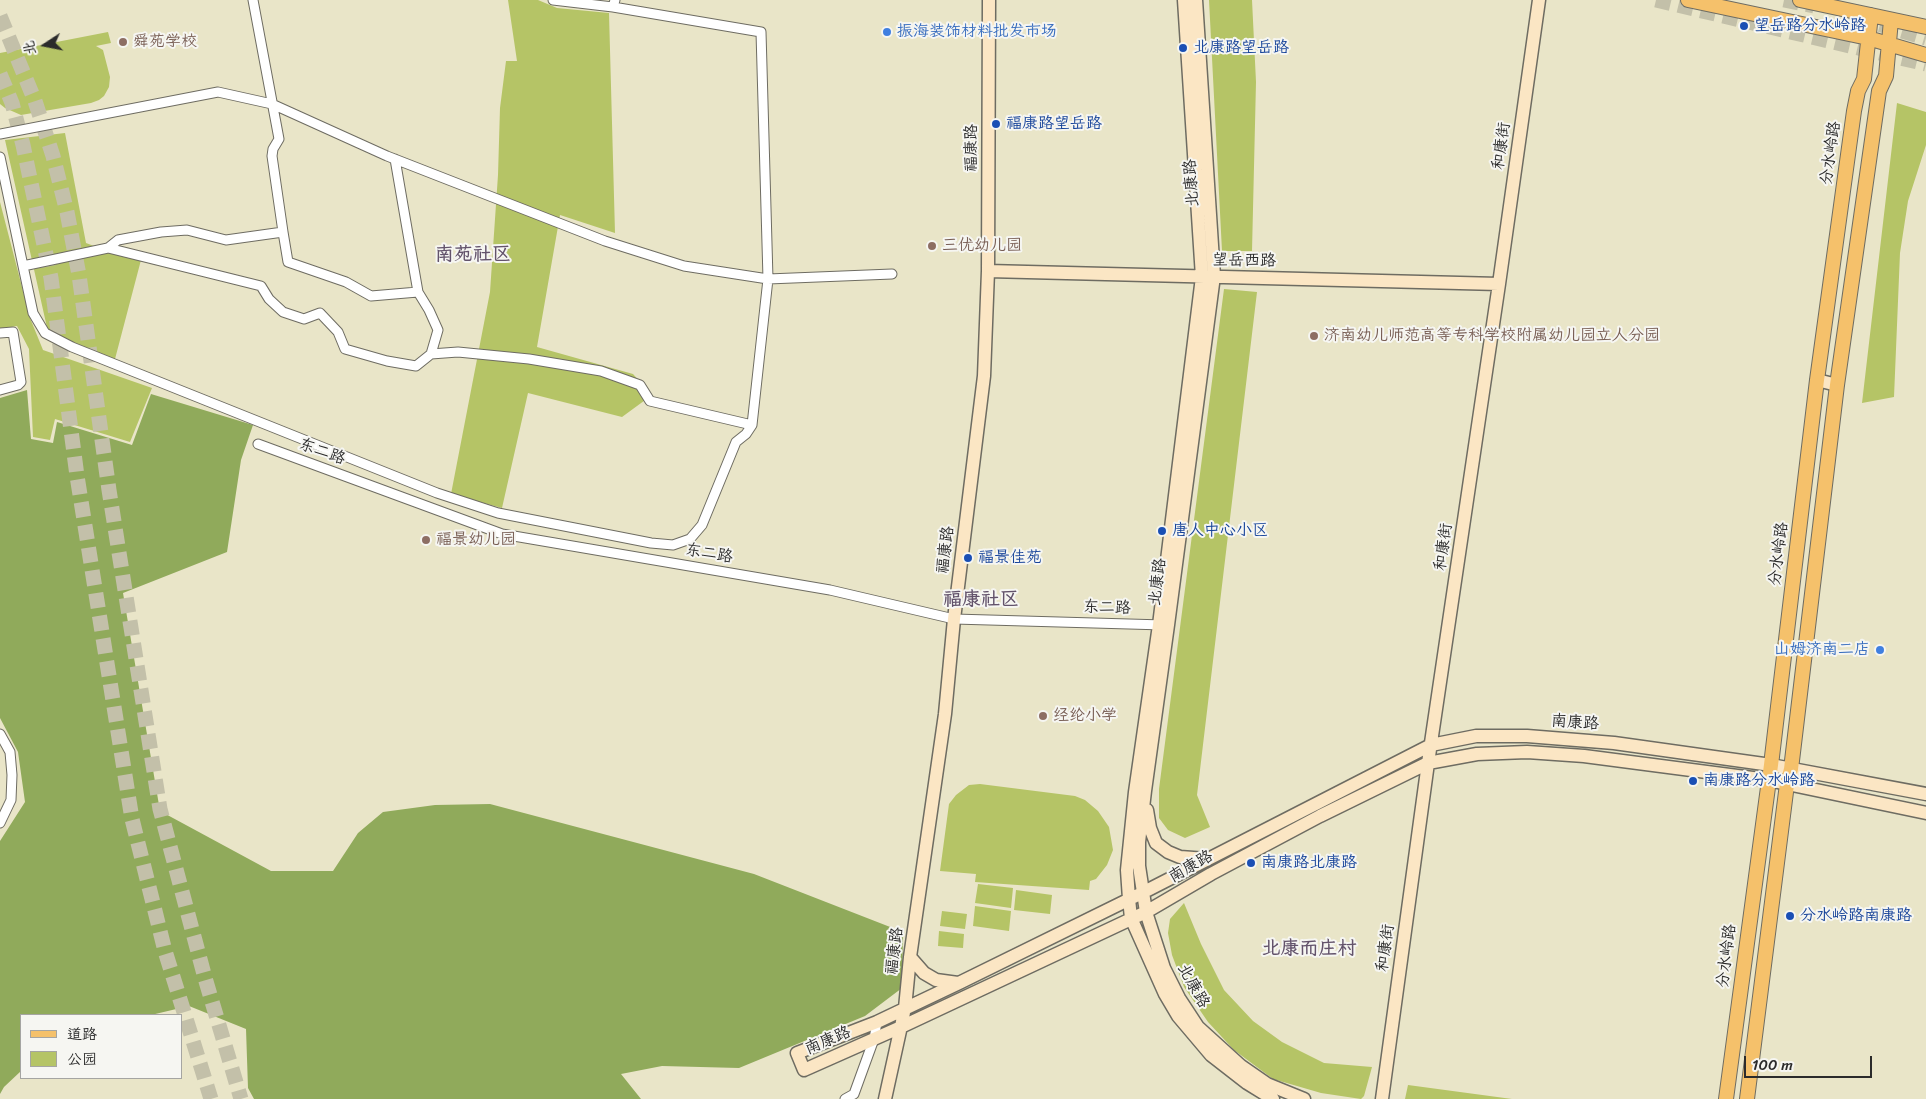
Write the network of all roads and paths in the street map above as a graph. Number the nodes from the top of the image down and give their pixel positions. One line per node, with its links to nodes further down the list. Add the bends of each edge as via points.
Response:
1 (253, 0): 16 (street)
2 (553, 0): 9 (street)
3 (989, 0): 23 (street, 福康路)
4 (1184, 0): 25 (street, 北康路)
5 (1196, 0): 25 (street, 北康路)
6 (1538, 0): 27 (street, 和康街)
7 (1688, 0): 13 (main road)
8 (1800, 0): 10 (main road)
9 (614, 3): 26 (street, via 761,32)
10 (1871, 15): 11 (main road); 13 (main road, 分水岭路)
11 (1891, 20): 12 (main road); 14 (main road)
12 (1926, 27)
13 (1868, 38): 14 (main road); 31 (main road, 分水岭路, via 1864,79 1854,110)
14 (1890, 44): 15 (main road); 32 (main road, via 1886,76 1879,91)
15 (1926, 56)
16 (272, 104): 17 (street, via 218,92); 19 (street); 20 (street, via 280,139 272,156)
17 (0, 134)
18 (0, 157): 22 (street)
19 (395, 159): 26 (street, via 604,241 684,266); 28 (street)
20 (282, 232): 21 (street, via 226,240 186,230 161,232 118,240); 28 (street, via 288,262 346,282 370,296)
21 (108, 248): 22 (street); 30 (street, via 261,286 283,312 304,319 320,313 338,332 345,349 416,366)
22 (23, 266): 34 (street, via 33,313 45,333 72,347 437,493 498,513 673,545 690,539 702,525 736,442)
23 (988, 271): 25 (street, 望岳西路); 36 (street, 福康路, via 984,376)
24 (892, 274): 26 (street)
25 (1208, 277): 27 (street, 望岳西路); 37 (street, 北康路)
26 (768, 279): 34 (street)
27 (1499, 284): 39 (street, 和康街)
28 (418, 292): 30 (street, via 438,330)
29 (0, 333): 33 (street, via 13,332 21,382)
30 (431, 354): 34 (street, via 458,352 529,359 601,371 640,385 650,401)
31 (1817, 380): 32 (street); 41 (main road, 分水岭路)
32 (1837, 385): 42 (main road)
33 (0, 390)
34 (752, 425)
35 (258, 444): 36 (street, 东二路, via 502,534 830,590)
36 (954, 619): 37 (street, 东二路); 54 (street, 福康路, via 945,714)
37 (1164, 625): 45 (street, 北康路); 51 (street, 北康路, via 1135,792 1127,870)
38 (0, 734): 48 (street, via 10,752 12,783 11,800)
39 (1431, 745): 40 (street, 和康街); 41 (street, 南康路, via 1476,736 1527,736 1614,743); 49 (street, 南康路)
40 (1428, 763): 43 (street, 南康路, via 1477,754 1527,752 1584,756); 52 (street, 南康路, via 1320,816); 64 (street, 和康街)
41 (1771, 765): 42 (street, 南康路); 43 (main road, 分水岭路)
42 (1791, 769): 44 (main road); 46 (street, 南康路)
43 (1768, 780): 44 (street, 南康路); 65 (main road, 分水岭路)
44 (1787, 784): 47 (street, 南康路); 66 (main road)
45 (1144, 791): 49 (street, via 1156,843 1180,857); 50 (street, 北康路, via 1138,842)
46 (1926, 794)
47 (1926, 813)
48 (0, 823)
49 (1207, 859): 50 (street, 南康路)
50 (1142, 893): 51 (street, 南康路); 52 (street, 北康路)
51 (1129, 899): 53 (street, 北康路); 55 (street, 南康路)
52 (1146, 912): 53 (street, 南康路); 63 (street, 北康路, via 1164,968 1198,1027 1241,1066 1267,1084)
53 (1131, 918): 58 (street, 南康路); 62 (street, 北康路, via 1165,994 1192,1034 1211,1055)
54 (910, 957): 55 (street, via 924,973 936,980); 56 (street, 福康路)
55 (959, 983): 56 (street, 南康路)
56 (905, 1008): 57 (street, 南康路); 58 (street, 福康路)
57 (877, 1022): 59 (street); 59 (street, 南康路, via 797,1053 804,1070)
58 (901, 1027): 59 (street, 南康路); 61 (street, 福康路)
59 (874, 1039): 60 (street, via 854,1094)
60 (845, 1099)
61 (885, 1099)
62 (1273, 1099)
63 (1304, 1099)
64 (1382, 1099)
65 (1726, 1099)
66 (1747, 1099)

